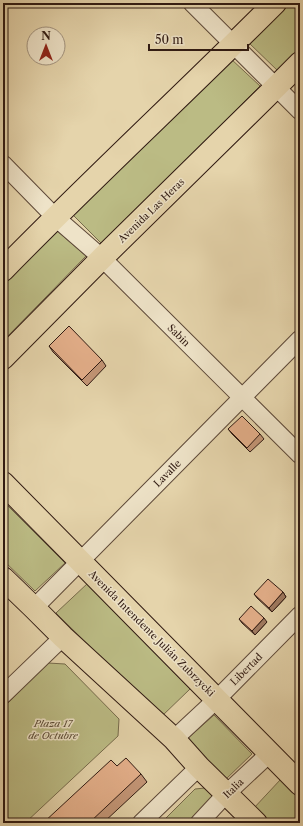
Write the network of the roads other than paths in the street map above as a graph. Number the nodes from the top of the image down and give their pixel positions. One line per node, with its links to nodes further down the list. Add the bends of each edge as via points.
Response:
1 (192, 3): 3 (street)
2 (275, 3): 3 (main road)
3 (233, 45): 5 (street); 8 (main road)
4 (300, 63): 5 (main road, Avenida Las Heras)
5 (276, 87): 6 (street); 9 (main road, Avenida Las Heras)
6 (300, 111)
7 (3, 164): 8 (street, Sabin)
8 (55, 216): 9 (street, Sabin); 10 (main road)
9 (102, 258): 12 (main road, Avenida Las Heras); 13 (street, Sabin)
10 (3, 270)
11 (300, 339): 13 (street, Lavalle)
12 (3, 358)
13 (242, 398): 14 (street, Sabin); 16 (street, Lavalle)
14 (300, 455)
15 (3, 483): 16 (main road, Avenida Intendente Julián Zubrzycki)
16 (81, 561): 18 (street, Lavalle); 22 (main road, Avenida Intendente Julián Zubrzycki)
17 (3, 578): 18 (main road)
18 (34, 608): 20 (main road)
19 (300, 615): 22 (street, Libertad)
20 (63, 637): 21 (street); 23 (main road)
21 (3, 695)
22 (216, 699): 23 (street, Libertad); 24 (main road, Avenida Intendente Julián Zubrzycki)
23 (174, 739): 25 (main road)
24 (269, 754): 26 (main road, Avenida Intendente Julián Zubrzycki); 27 (street, Italia)
25 (199, 767): 27 (main road); 28 (street)
26 (300, 784)
27 (226, 794): 29 (street, Italia); 30 (main road)
28 (141, 823)
29 (199, 823)
30 (256, 823)

